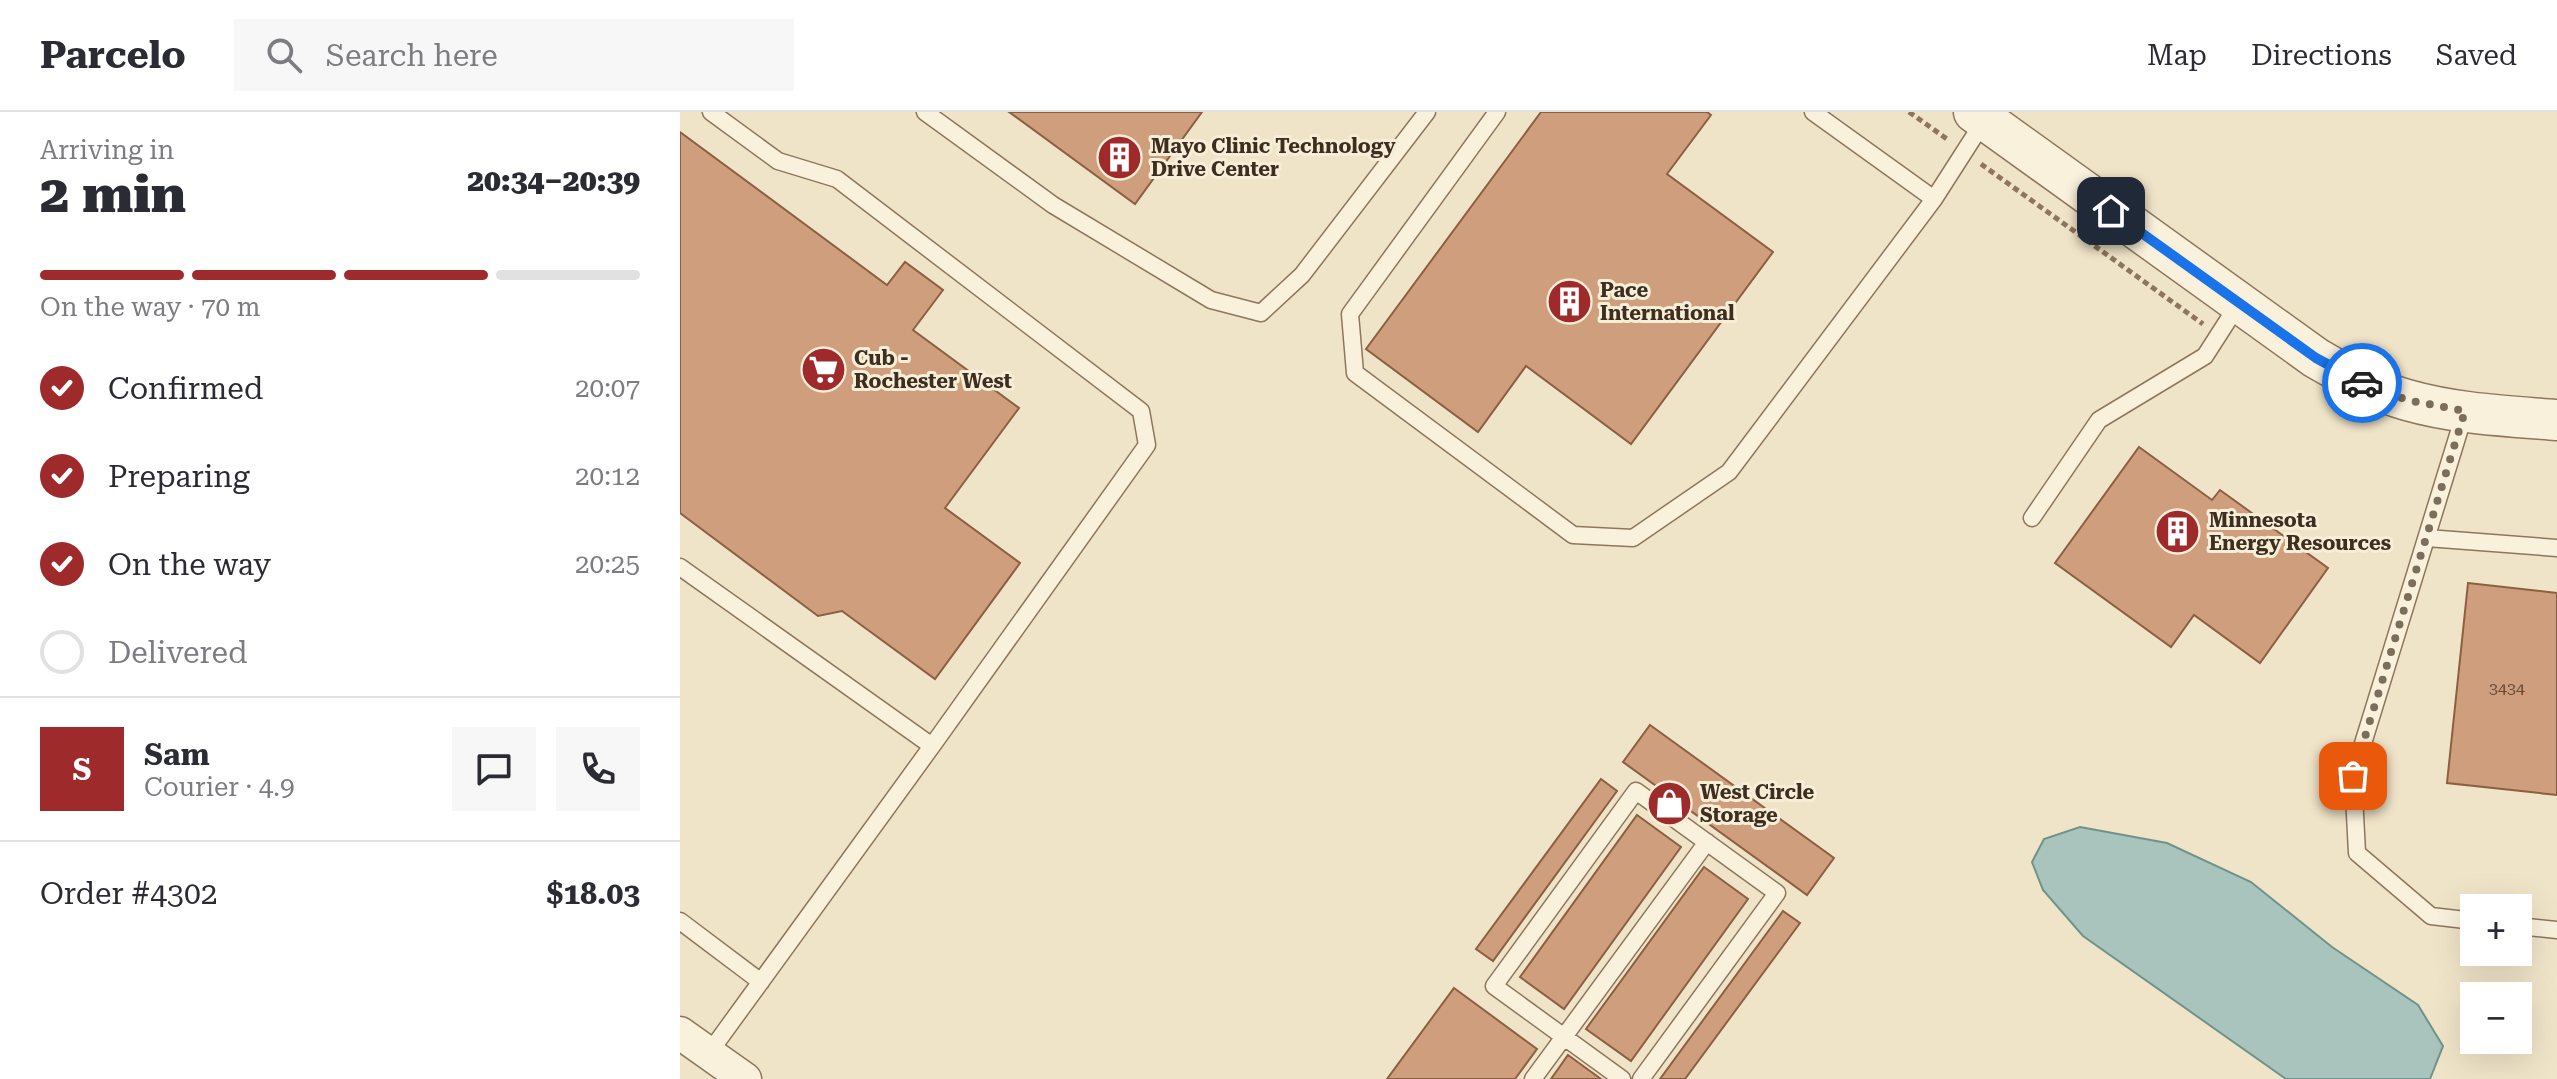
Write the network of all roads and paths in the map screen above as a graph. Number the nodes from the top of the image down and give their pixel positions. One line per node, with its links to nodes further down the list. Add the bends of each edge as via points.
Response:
1 (711, 112): 16 (lane, via 778,161 837,179 1141,411 1147,445)
2 (925, 112): 3 (lane, via 1053,205 1184,284 1211,300 1261,313 1302,275)
3 (1427, 112)
4 (1497, 112): 8 (lane, via 1350,314 1355,373 1573,535 1633,538 1729,472)
5 (1813, 112): 8 (lane)
6 (1909, 112): 7 (path)
7 (1975, 128): 8 (lane); 9 (street); 9 (path)
8 (1934, 199)
9 (2229, 319): 10 (street, via 2359,382 2407,400); 12 (lane, via 2205,356 2099,420)
10 (2465, 411): 11 (street); 13 (lane)
11 (2557, 420)
12 (2032, 518)
13 (2427, 538): 14 (lane); 18 (lane, via 2353,776 2357,853 2431,916)
14 (2557, 548)
15 (680, 567): 16 (lane)
16 (932, 746): 22 (lane)
17 (1707, 842): 24 (lane); 24 (lane, via 1636,791 1520,949 1494,986); 29 (lane, via 1777,893)
18 (2460, 919)
19 (680, 921): 22 (lane)
20 (2532, 927): 21 (lane)
21 (2557, 930)
22 (761, 982): 25 (lane)
23 (680, 1033): 25 (street)
24 (1564, 1037): 27 (lane); 28 (lane)
25 (709, 1053): 26 (street)
26 (745, 1079)
27 (1533, 1079)
28 (1622, 1079)
29 (1641, 1079)

